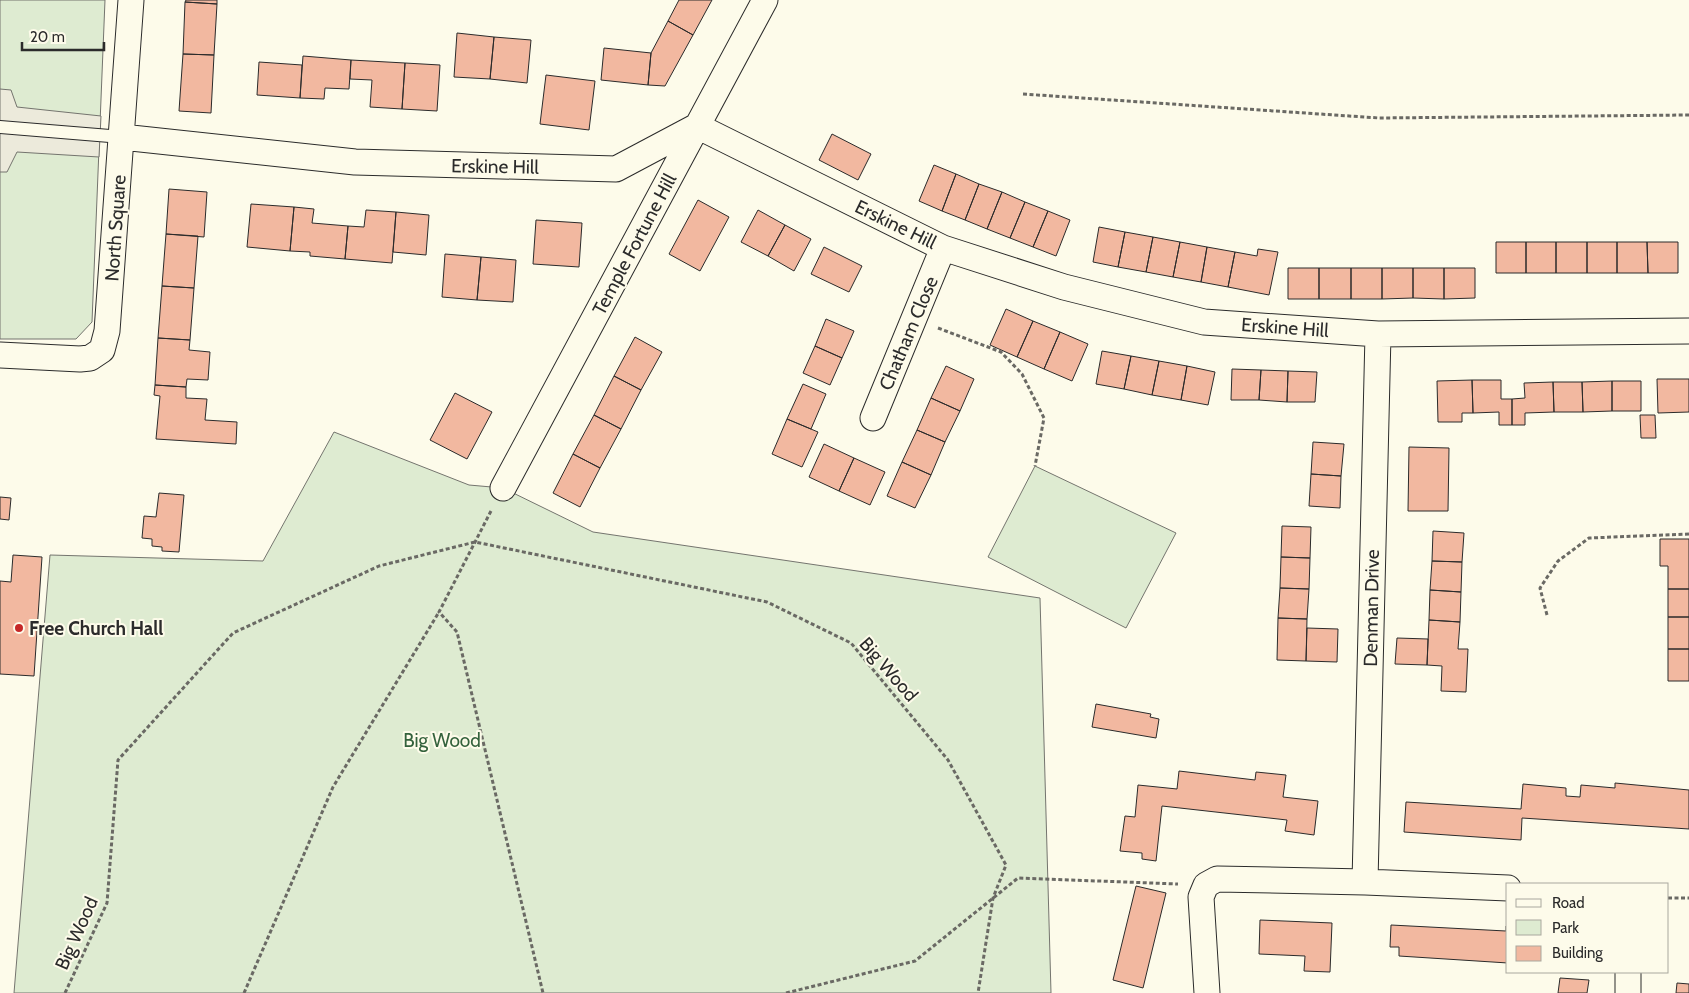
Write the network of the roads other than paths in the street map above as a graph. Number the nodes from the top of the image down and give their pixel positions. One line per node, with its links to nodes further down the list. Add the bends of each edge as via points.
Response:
1 (131, 0): 5 (street, North Square)
2 (765, 0): 3 (street, Temple Fortune Hill)
3 (697, 126): 5 (street, Erskine Hill, via 616,169 355,162); 6 (street, Erskine Hill); 11 (street, Temple Fortune Hill)
4 (0, 128): 5 (lane)
5 (122, 137): 9 (street, North Square, via 107,331 102,350 90,358 80,359)
6 (944, 248): 8 (street, Erskine Hill, via 1064,287 1204,322); 10 (street, Chatham Close)
7 (1689, 332): 8 (street, Erskine Hill)
8 (1378, 334): 12 (street, Denman Drive)
9 (0, 355)
10 (873, 418)
11 (503, 488)
12 (1365, 882): 13 (street); 15 (street, via 1217,879 1206,885 1201,897)
13 (1506, 888)
14 (1628, 973): 16 (street)
15 (1207, 993)
16 (1628, 993)

